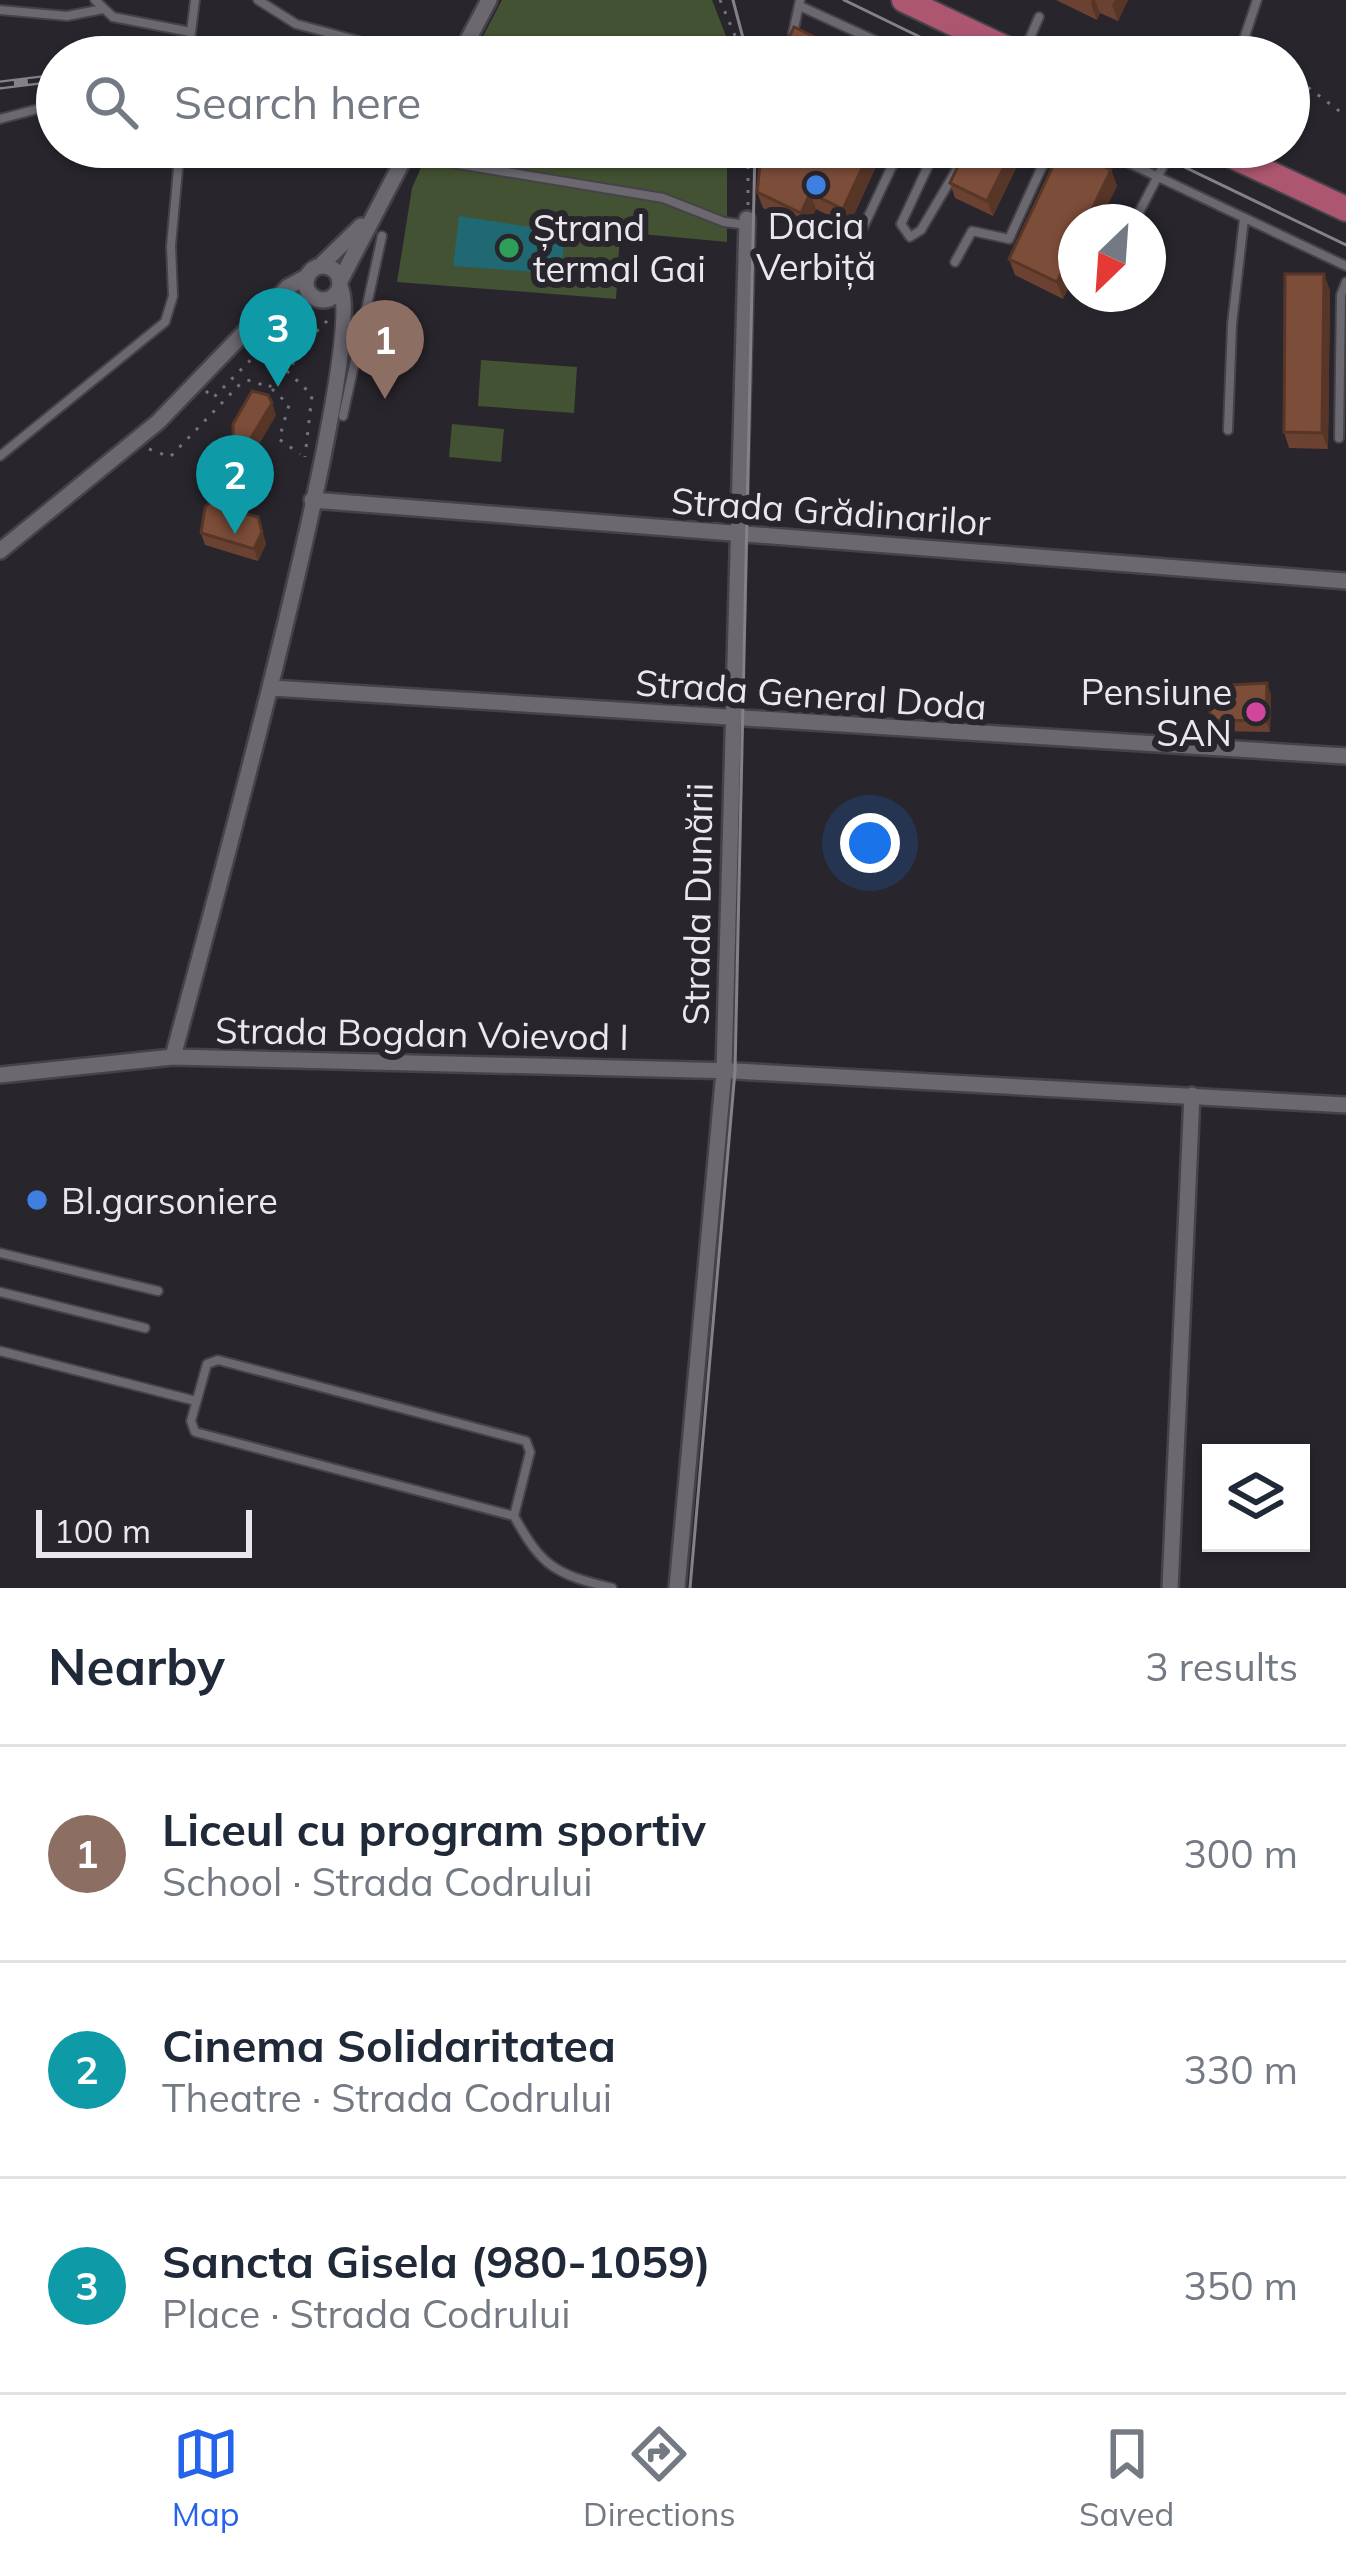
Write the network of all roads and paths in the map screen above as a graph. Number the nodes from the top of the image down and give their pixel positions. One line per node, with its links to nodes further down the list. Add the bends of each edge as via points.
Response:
1 (95, 0): 11 (lane)
2 (195, 0): 14 (lane)
3 (259, 0): 16 (lane, via 296,24)
4 (489, 0): 17 (street)
5 (720, 0): 18 (path)
6 (904, 0): 9 (main road)
7 (1257, 0): 24 (lane)
8 (801, 3): 13 (lane); 21 (lane)
9 (950, 9): 22 (main road)
10 (0, 10): 11 (lane)
11 (103, 10): 14 (lane)
12 (1039, 17): 23 (lane)
13 (794, 31): 19 (lane); 20 (lane)
14 (191, 32): 15 (lane)
15 (191, 36)
16 (340, 36)
17 (470, 36)
18 (735, 36)
19 (792, 36)
20 (804, 36)
21 (868, 36)
22 (973, 36)
23 (1031, 36)
24 (1245, 36)
25 (1310, 89): 27 (path)
26 (36, 110): 28 (lane)
27 (1346, 116)
28 (0, 119)
29 (178, 168): 69 (lane, via 165,322)
30 (398, 168): 44 (street)
31 (482, 168): 45 (lane, via 662,198 724,222)
32 (748, 168): 45 (path)
33 (892, 168): 46 (lane)
34 (927, 168): 35 (lane, via 901,224 910,237)
35 (958, 168)
36 (1042, 168): 48 (lane, via 1009,239 972,231)
37 (1136, 168): 40 (lane)
38 (1161, 168): 40 (lane)
39 (1259, 168): 42 (main road)
40 (1156, 178): 41 (lane); 43 (lane)
41 (1143, 204)
42 (1346, 208)
43 (1244, 219): 49 (lane); 65 (lane)
44 (368, 220): 50 (street); 52 (street)
45 (747, 222): 72 (street, Strada Dunării)
46 (860, 234)
47 (382, 236): 57 (lane)
48 (955, 262)
49 (1345, 262)
50 (314, 271): 52 (street, via 334,270); 53 (street, via 307,288); 54 (street)
51 (1346, 281): 66 (lane)
52 (340, 284): 53 (street, via 333,297); 55 (street, via 346,303)
53 (318, 299): 54 (street); 55 (street)
54 (274, 304): 60 (street)
55 (337, 323): 56 (path); 57 (lane); 70 (street)
56 (316, 332): 58 (path); 62 (path, via 287,323)
57 (364, 333): 64 (lane)
58 (291, 357): 59 (path); 59 (path, via 278,357)
59 (284, 370): 61 (path); 68 (path, via 312,394)
60 (197, 382): 62 (path); 67 (street)
61 (269, 388): 63 (path, via 244,381); 68 (path, via 289,405 279,439)
62 (213, 398): 63 (path)
63 (220, 405): 67 (path, via 170,457)
64 (343, 416)
65 (1228, 430)
66 (1339, 438)
67 (137, 440): 73 (street)
68 (302, 455): 70 (path)
69 (0, 456)
70 (320, 467): 71 (street)
71 (312, 500): 72 (street, Strada Grădinarilor); 75 (street)
72 (736, 534): 74 (street, Strada Grădinarilor); 76 (street, Strada Dunării)
73 (0, 551)
74 (1346, 581)
75 (272, 688): 76 (street, Strada General Doda); 78 (street)
76 (731, 720): 77 (street, Strada General Doda); 79 (street, Strada Dunării)
77 (1346, 756)
78 (172, 1057): 79 (street, Strada Bogdan Voievod I); 80 (street, Strada Bogdan Voievod I)
79 (724, 1071): 81 (street, Strada Bogdan Voievod I); 91 (street, Strada Dunării)
80 (0, 1075)
81 (1192, 1095): 82 (street, Strada Bogdan Voievod I); 92 (street)
82 (1346, 1105)
83 (0, 1253): 84 (lane)
84 (158, 1291)
85 (0, 1292): 86 (lane)
86 (145, 1328)
87 (0, 1351): 88 (lane)
88 (196, 1401): 89 (lane, via 191,1425 199,1434); 89 (lane, via 207,1364 218,1360 523,1439 530,1452)
89 (514, 1516): 90 (lane, via 551,1568)
90 (612, 1588)
91 (677, 1588)
92 (1171, 1588)

